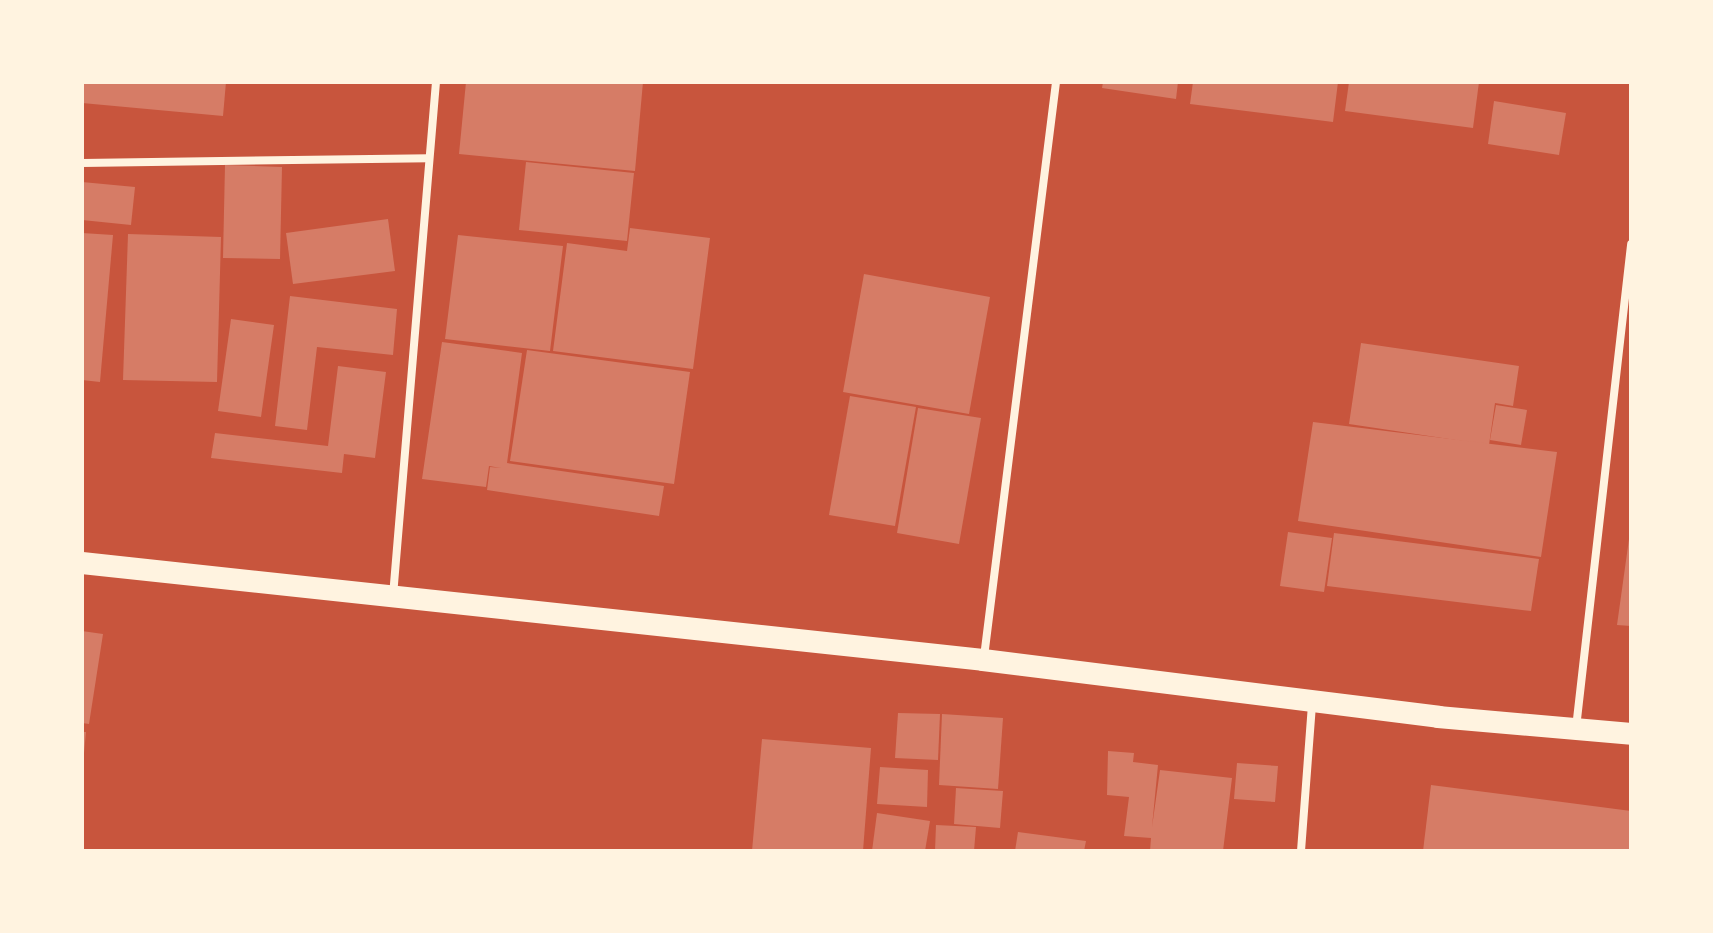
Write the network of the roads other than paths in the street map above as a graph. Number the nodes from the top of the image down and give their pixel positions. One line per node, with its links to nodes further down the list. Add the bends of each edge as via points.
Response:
1 (436, 82): 3 (street)
2 (1056, 82): 8 (street)
3 (429, 158): 4 (street); 7 (street)
4 (82, 163)
5 (1631, 244): 10 (street)
6 (82, 563): 7 (highway)
7 (393, 596): 8 (highway)
8 (983, 660): 9 (highway)
9 (1312, 702): 10 (highway); 12 (street)
10 (1576, 729): 11 (highway)
11 (1631, 734)
12 (1301, 851)

